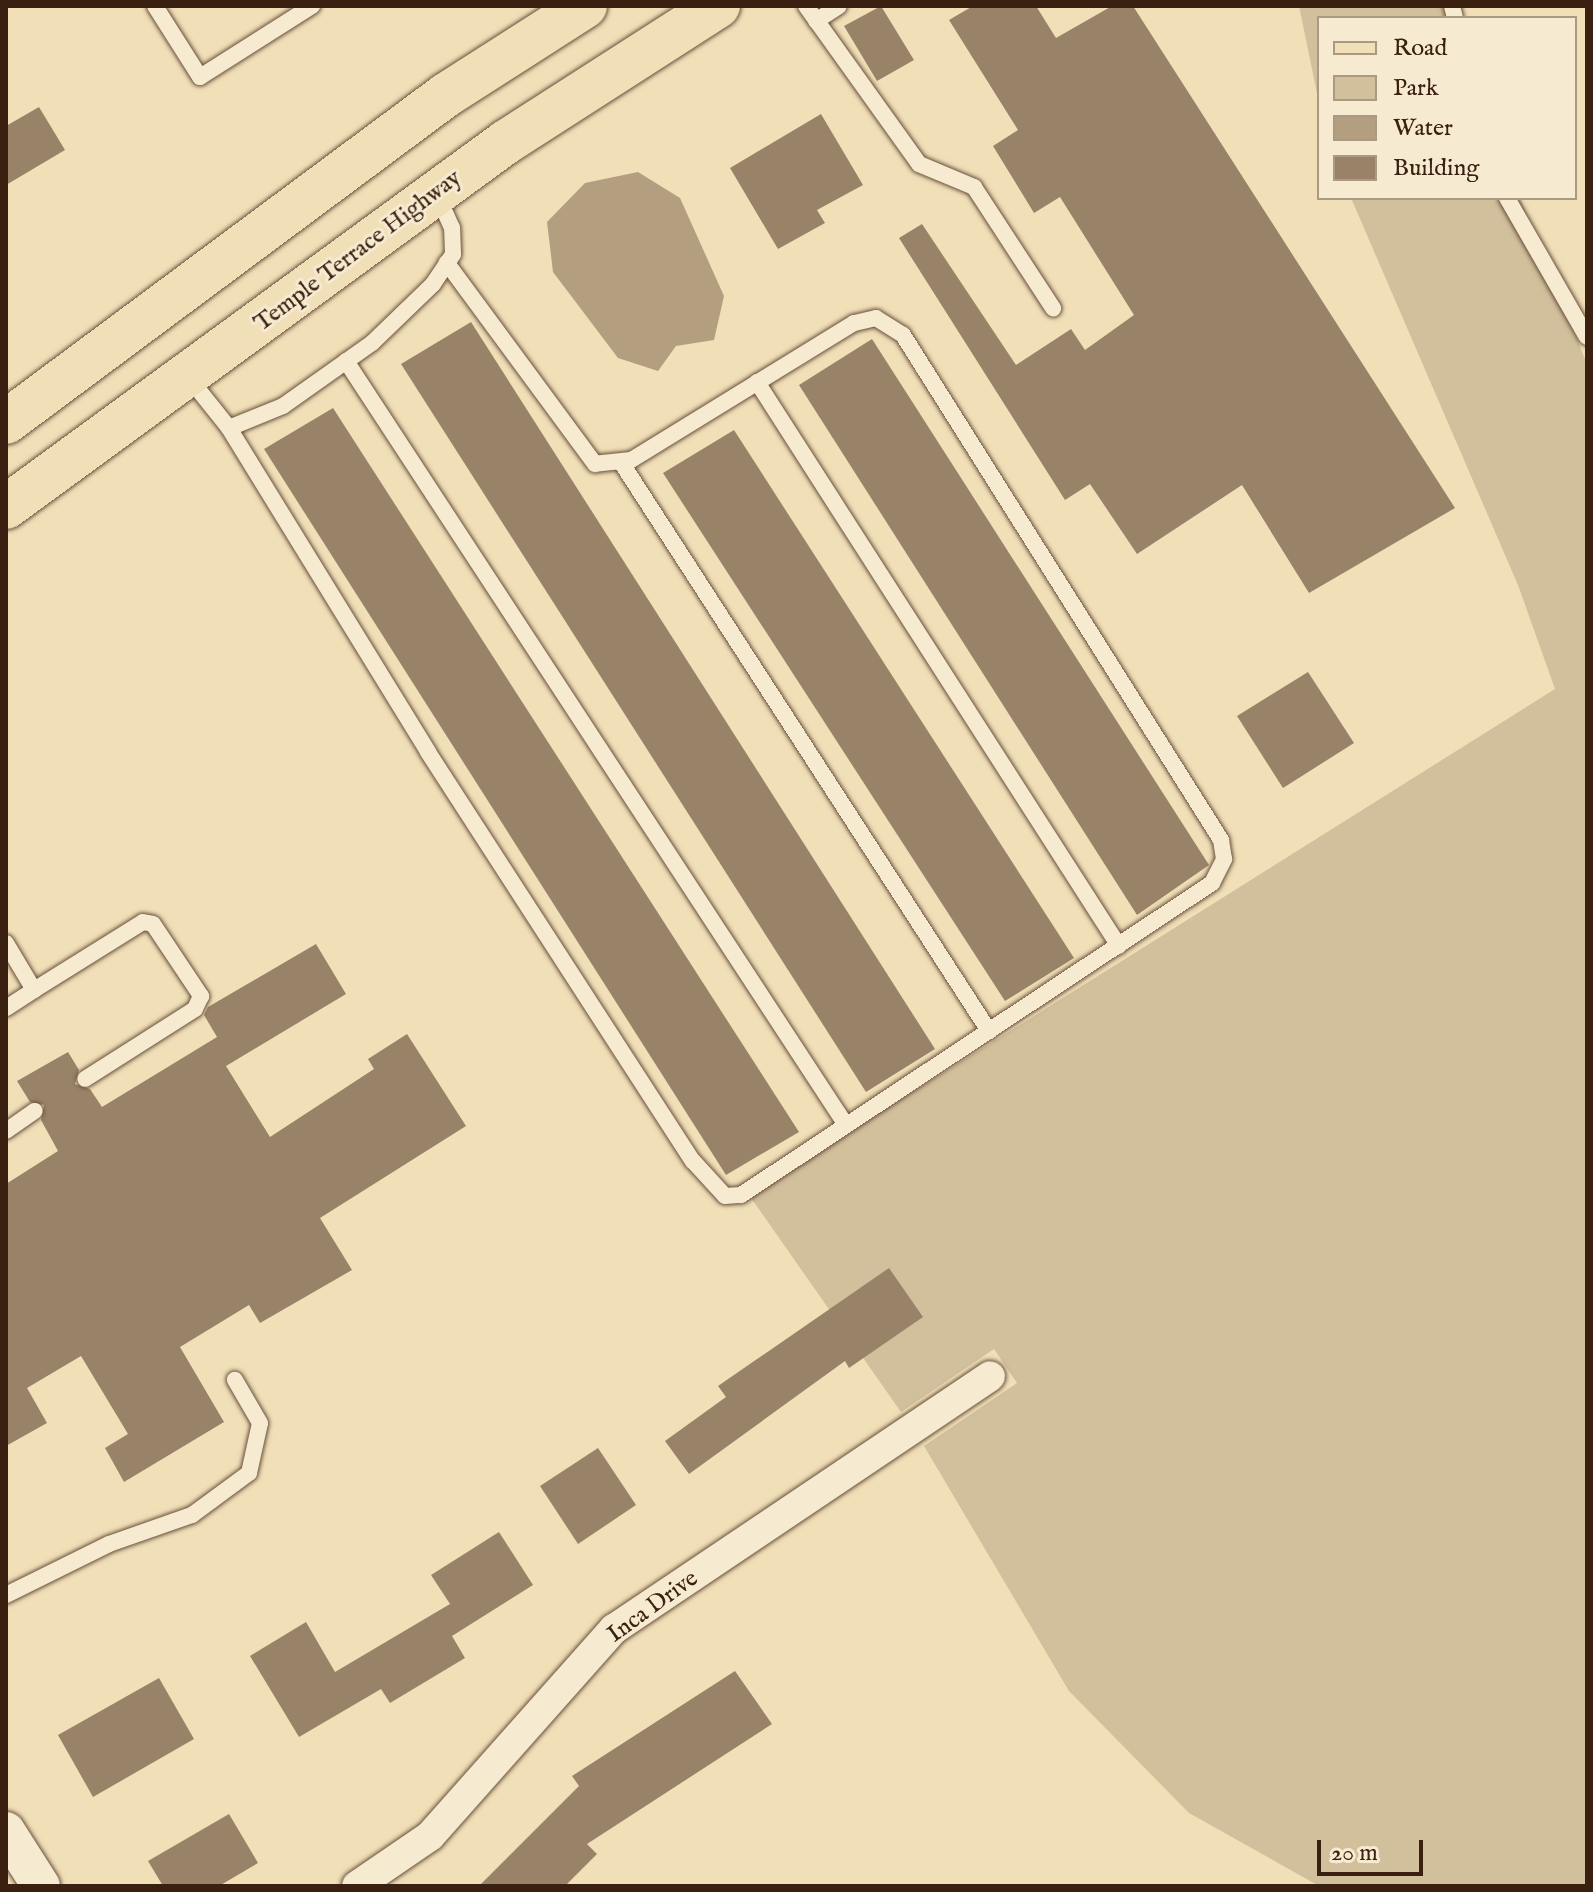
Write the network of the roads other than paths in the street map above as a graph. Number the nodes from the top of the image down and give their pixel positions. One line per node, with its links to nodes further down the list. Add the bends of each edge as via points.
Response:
1 (155, 6): 2 (lane, via 200,77)
2 (312, 6)
3 (585, 6): 16 (main road, via 446,95)
4 (718, 6): 8 (main road, Temple Terrace Highway)
5 (806, 6): 7 (lane)
6 (839, 6): 7 (lane)
7 (816, 21): 11 (lane, via 919,164 974,187)
8 (437, 192): 10 (lane, via 452,228 453,254); 14 (main road, Temple Terrace Highway)
9 (1508, 200): 12 (lane)
10 (447, 263): 13 (lane, via 433,284); 18 (lane, via 595,464)
11 (1053, 308)
12 (1587, 337)
13 (346, 361): 17 (lane, via 283,406); 27 (lane)
14 (189, 378): 17 (lane); 19 (main road, Temple Terrace Highway)
15 (757, 382): 18 (lane); 21 (lane); 21 (lane, via 854,323 876,318 903,335 1221,840 1224,859 1212,883)
16 (6, 422)
17 (229, 428): 27 (lane, via 316,579 693,1161 725,1196 741,1195)
18 (621, 462): 24 (lane)
19 (6, 507)
20 (6, 943): 22 (lane)
21 (1119, 946): 24 (lane)
22 (34, 990): 23 (lane); 25 (lane, via 143,922 153,924 201,996 195,1009)
23 (6, 1008)
24 (989, 1031): 27 (lane)
25 (85, 1079)
26 (35, 1111): 28 (lane)
27 (846, 1125)
28 (6, 1131)
29 (990, 1376): 34 (street, Inca Drive, via 614,1629 430,1836)
30 (235, 1380): 31 (lane, via 260,1423 249,1473 192,1515 109,1544)
31 (6, 1595)
32 (6, 1831): 33 (street)
33 (41, 1886)
34 (357, 1886)

